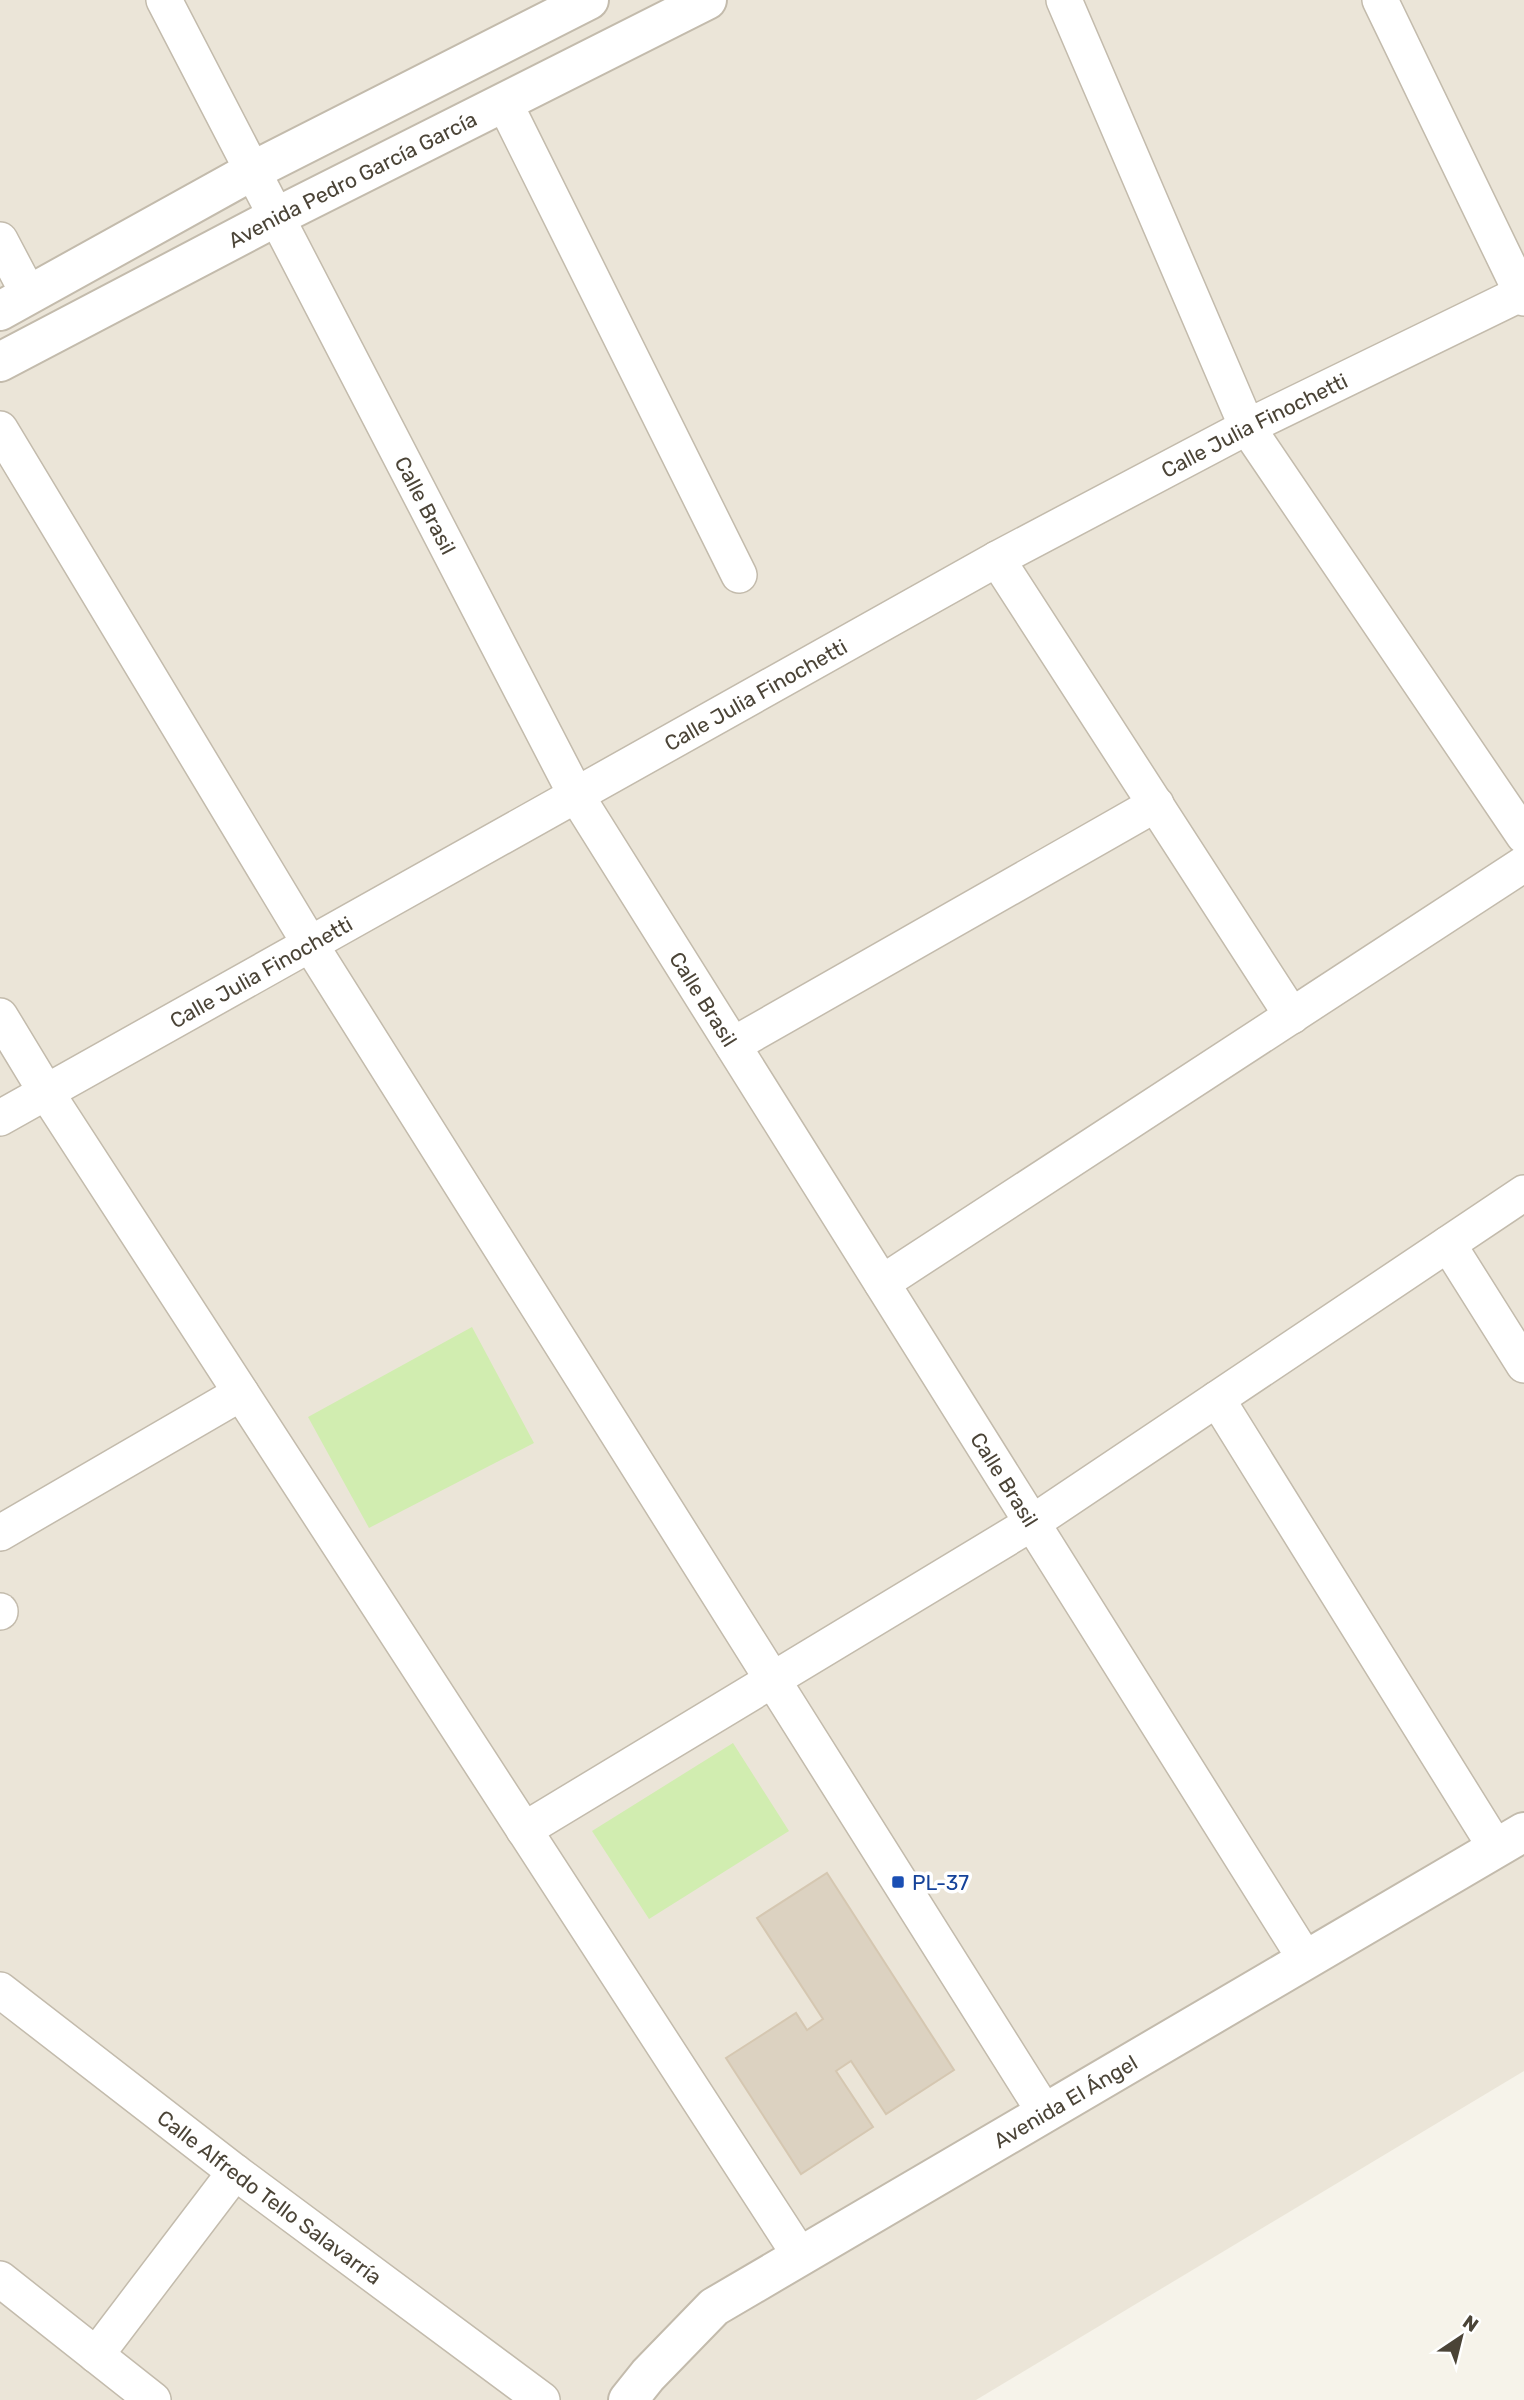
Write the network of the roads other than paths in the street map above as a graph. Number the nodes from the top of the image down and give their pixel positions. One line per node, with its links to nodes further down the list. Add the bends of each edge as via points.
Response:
1 (164, 0): 7 (street, Calle Brasil)
2 (589, 0): 7 (street)
3 (707, 0): 6 (street, Avenida Pedro García García)
4 (1065, 0): 13 (street)
5 (1380, 0): 10 (street)
6 (504, 102): 8 (street, Avenida Pedro García García); 16 (street)
7 (254, 170): 8 (street, Calle Brasil); 11 (street)
8 (278, 215): 12 (street, Avenida Pedro García García); 17 (street, Calle Brasil)
9 (0, 240): 11 (street)
10 (1523, 294): 13 (street, Calle Julia Finochetti)
11 (15, 303)
12 (0, 362)
13 (1247, 427): 15 (street, Calle Julia Finochetti); 19 (street)
14 (0, 429): 21 (street)
15 (997, 559): 17 (street, Calle Julia Finochetti); 18 (street)
16 (740, 575)
17 (576, 795): 21 (street, Calle Julia Finochetti); 24 (street, Calle Brasil)
18 (1156, 804): 23 (street); 24 (street)
19 (1524, 836)
20 (1524, 864): 23 (street)
21 (310, 944): 25 (street, Calle Julia Finochetti); 35 (street)
22 (0, 1016): 25 (street)
23 (1292, 1016): 29 (street)
24 (733, 1045): 29 (street, Calle Brasil)
25 (46, 1092): 26 (street, Calle Julia Finochetti); 31 (street)
26 (0, 1118)
27 (1524, 1193): 28 (street)
28 (1448, 1244): 30 (street); 32 (street)
29 (882, 1283): 33 (street, Calle Brasil)
30 (1524, 1365)
31 (241, 1393): 34 (street); 36 (street)
32 (1217, 1399): 33 (street); 37 (street)
33 (1032, 1524): 35 (street); 38 (street, Calle Brasil)
34 (0, 1534)
35 (772, 1680): 36 (street); 40 (street)
36 (524, 1830): 42 (street)
37 (1510, 1840): 38 (street, Avenida El Ángel)
38 (1306, 1960): 40 (street, Avenida El Ángel)
39 (0, 1990): 41 (street, Calle Alfredo Tello Salavarría)
40 (1045, 2113): 42 (street, Avenida El Ángel)
41 (235, 2172): 44 (street); 46 (street, Calle Alfredo Tello Salavarría)
42 (801, 2257): 47 (street, Avenida El Ángel, via 714,2307)
43 (0, 2279): 44 (street)
44 (96, 2356): 45 (street)
45 (153, 2400)
46 (542, 2400)
47 (628, 2400)

